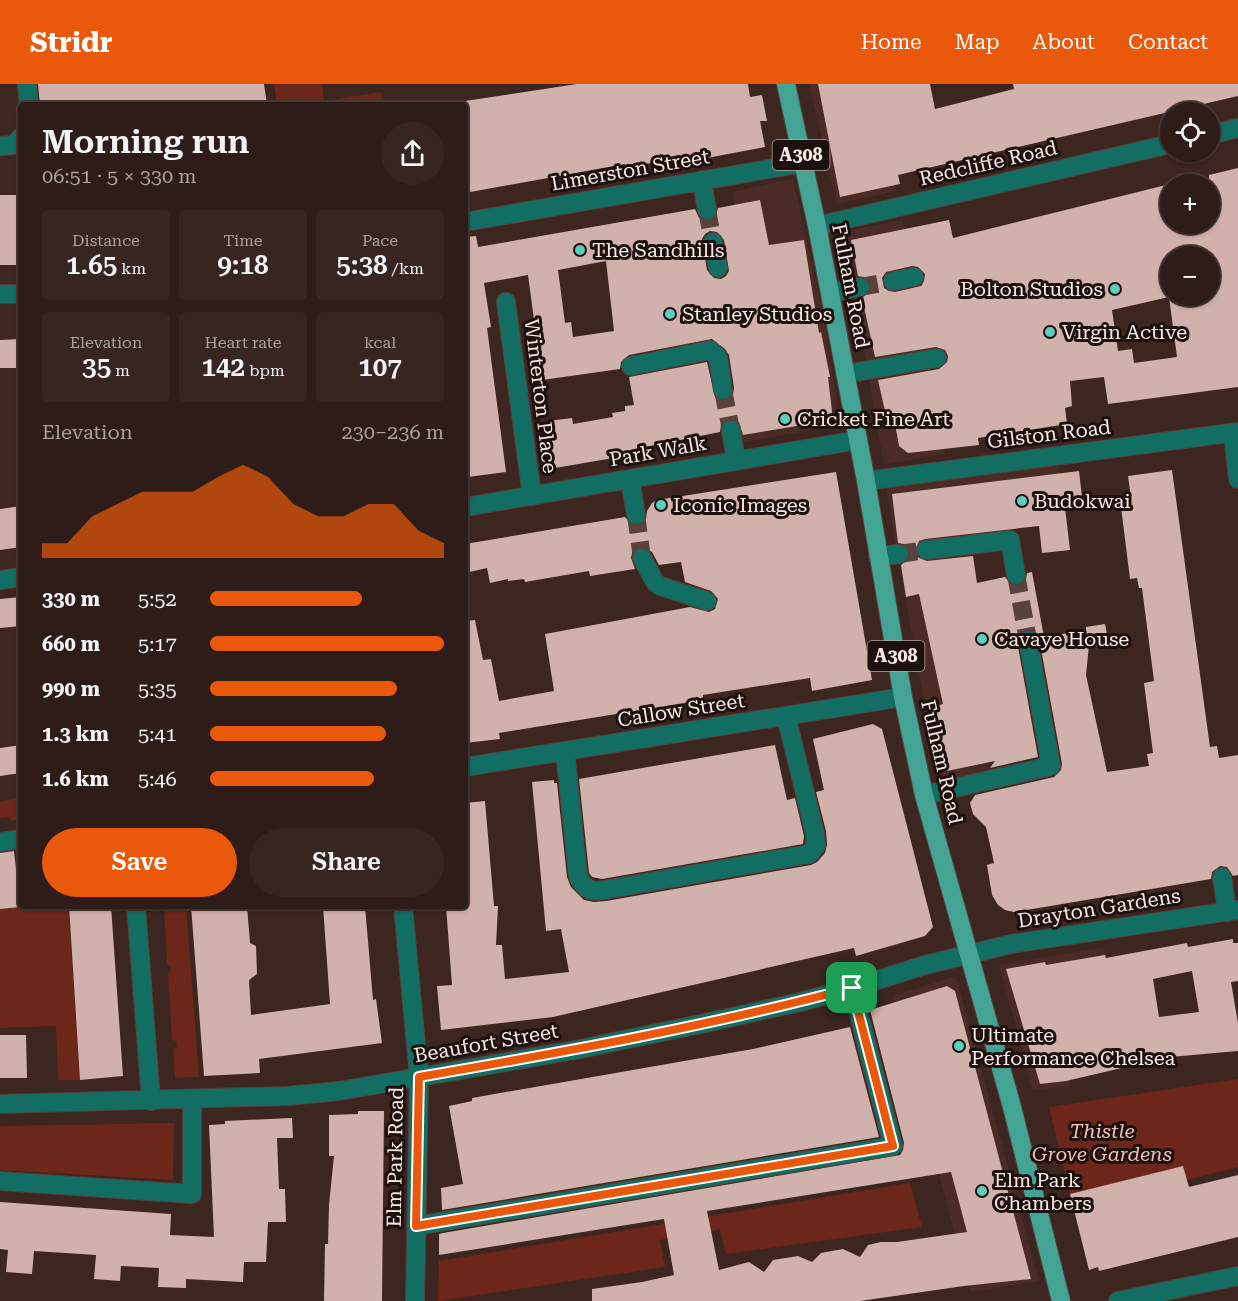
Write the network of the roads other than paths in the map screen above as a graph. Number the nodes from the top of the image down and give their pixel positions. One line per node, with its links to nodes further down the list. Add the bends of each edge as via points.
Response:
1 (27, 84): 3 (street)
2 (786, 84): 9 (main road, Fulham Road / A308)
3 (29, 102)
4 (1238, 128): 5 (street)
5 (1220, 132)
6 (18, 140): 7 (street, via 14,145)
7 (0, 146)
8 (1160, 146): 13 (street, Redcliffe Road)
9 (803, 163): 10 (street, Limerston Street); 13 (main road, Fulham Road / A308)
10 (702, 180): 11 (street); 12 (street, Limerston Street)
11 (707, 210)
12 (468, 221)
13 (817, 226): 19 (main road, Fulham Road / A308)
14 (713, 242): 15 (street)
15 (718, 268)
16 (914, 277): 17 (street)
17 (893, 281)
18 (860, 287): 19 (street)
19 (830, 293): 25 (main road, Fulham Road / A308)
20 (0, 294): 21 (street)
21 (18, 294)
22 (506, 302): 34 (street, Winterton Place)
23 (937, 358): 25 (street)
24 (631, 366): 26 (street, via 710,350 718,357)
25 (845, 374): 29 (main road, Fulham Road / A308)
26 (723, 390)
27 (730, 430): 30 (street)
28 (1236, 433): 32 (street); 33 (street, Gilston Road)
29 (858, 440): 30 (street, Park Walk); 33 (main road, Fulham Road / A308)
30 (736, 461): 31 (street, Park Walk)
31 (630, 479): 34 (street, Park Walk); 36 (street)
32 (1238, 479)
33 (866, 481): 39 (main road, Fulham Road / A308)
34 (531, 495): 35 (street, Park Walk)
35 (468, 506)
36 (636, 515)
37 (926, 550): 41 (street, via 1010,540)
38 (899, 554): 39 (street)
39 (878, 556): 46 (main road, Fulham Road / A308)
40 (642, 558): 44 (street, via 660,586)
41 (1016, 575)
42 (18, 577): 43 (street)
43 (0, 580)
44 (707, 601)
45 (1028, 640): 50 (street, via 1051,766)
46 (903, 697): 47 (street, Callow Street); 50 (main road, Fulham Road / A308)
47 (786, 716): 48 (street, Callow Street); 48 (street, via 815,834 816,846 809,854 604,890 591,891 578,876)
48 (565, 751): 49 (street, Callow Street)
49 (468, 767)
50 (924, 795): 57 (main road, Fulham Road / A308)
51 (18, 839): 52 (street)
52 (0, 842)
53 (1222, 877): 56 (street)
54 (136, 909): 61 (street)
55 (403, 909): 59 (street, Elm Park Road)
56 (1233, 911): 57 (street, Drayton Gardens)
57 (968, 953): 58 (street, Beaufort Street); 67 (main road, Fulham Road / A308)
58 (852, 988): 59 (street, Beaufort Street, via 609,1043); 64 (street, via 893,1146)
59 (419, 1077): 60 (street, Beaufort Street, via 339,1091); 64 (street, Elm Park Road)
60 (192, 1099): 61 (street, Beaufort Street); 63 (street, via 192,1194)
61 (151, 1101): 62 (street, Beaufort Street)
62 (0, 1104)
63 (0, 1181)
64 (416, 1226): 66 (street, Elm Park Road)
65 (1238, 1276): 68 (street)
66 (415, 1301)
67 (1061, 1301)
68 (1118, 1301)

